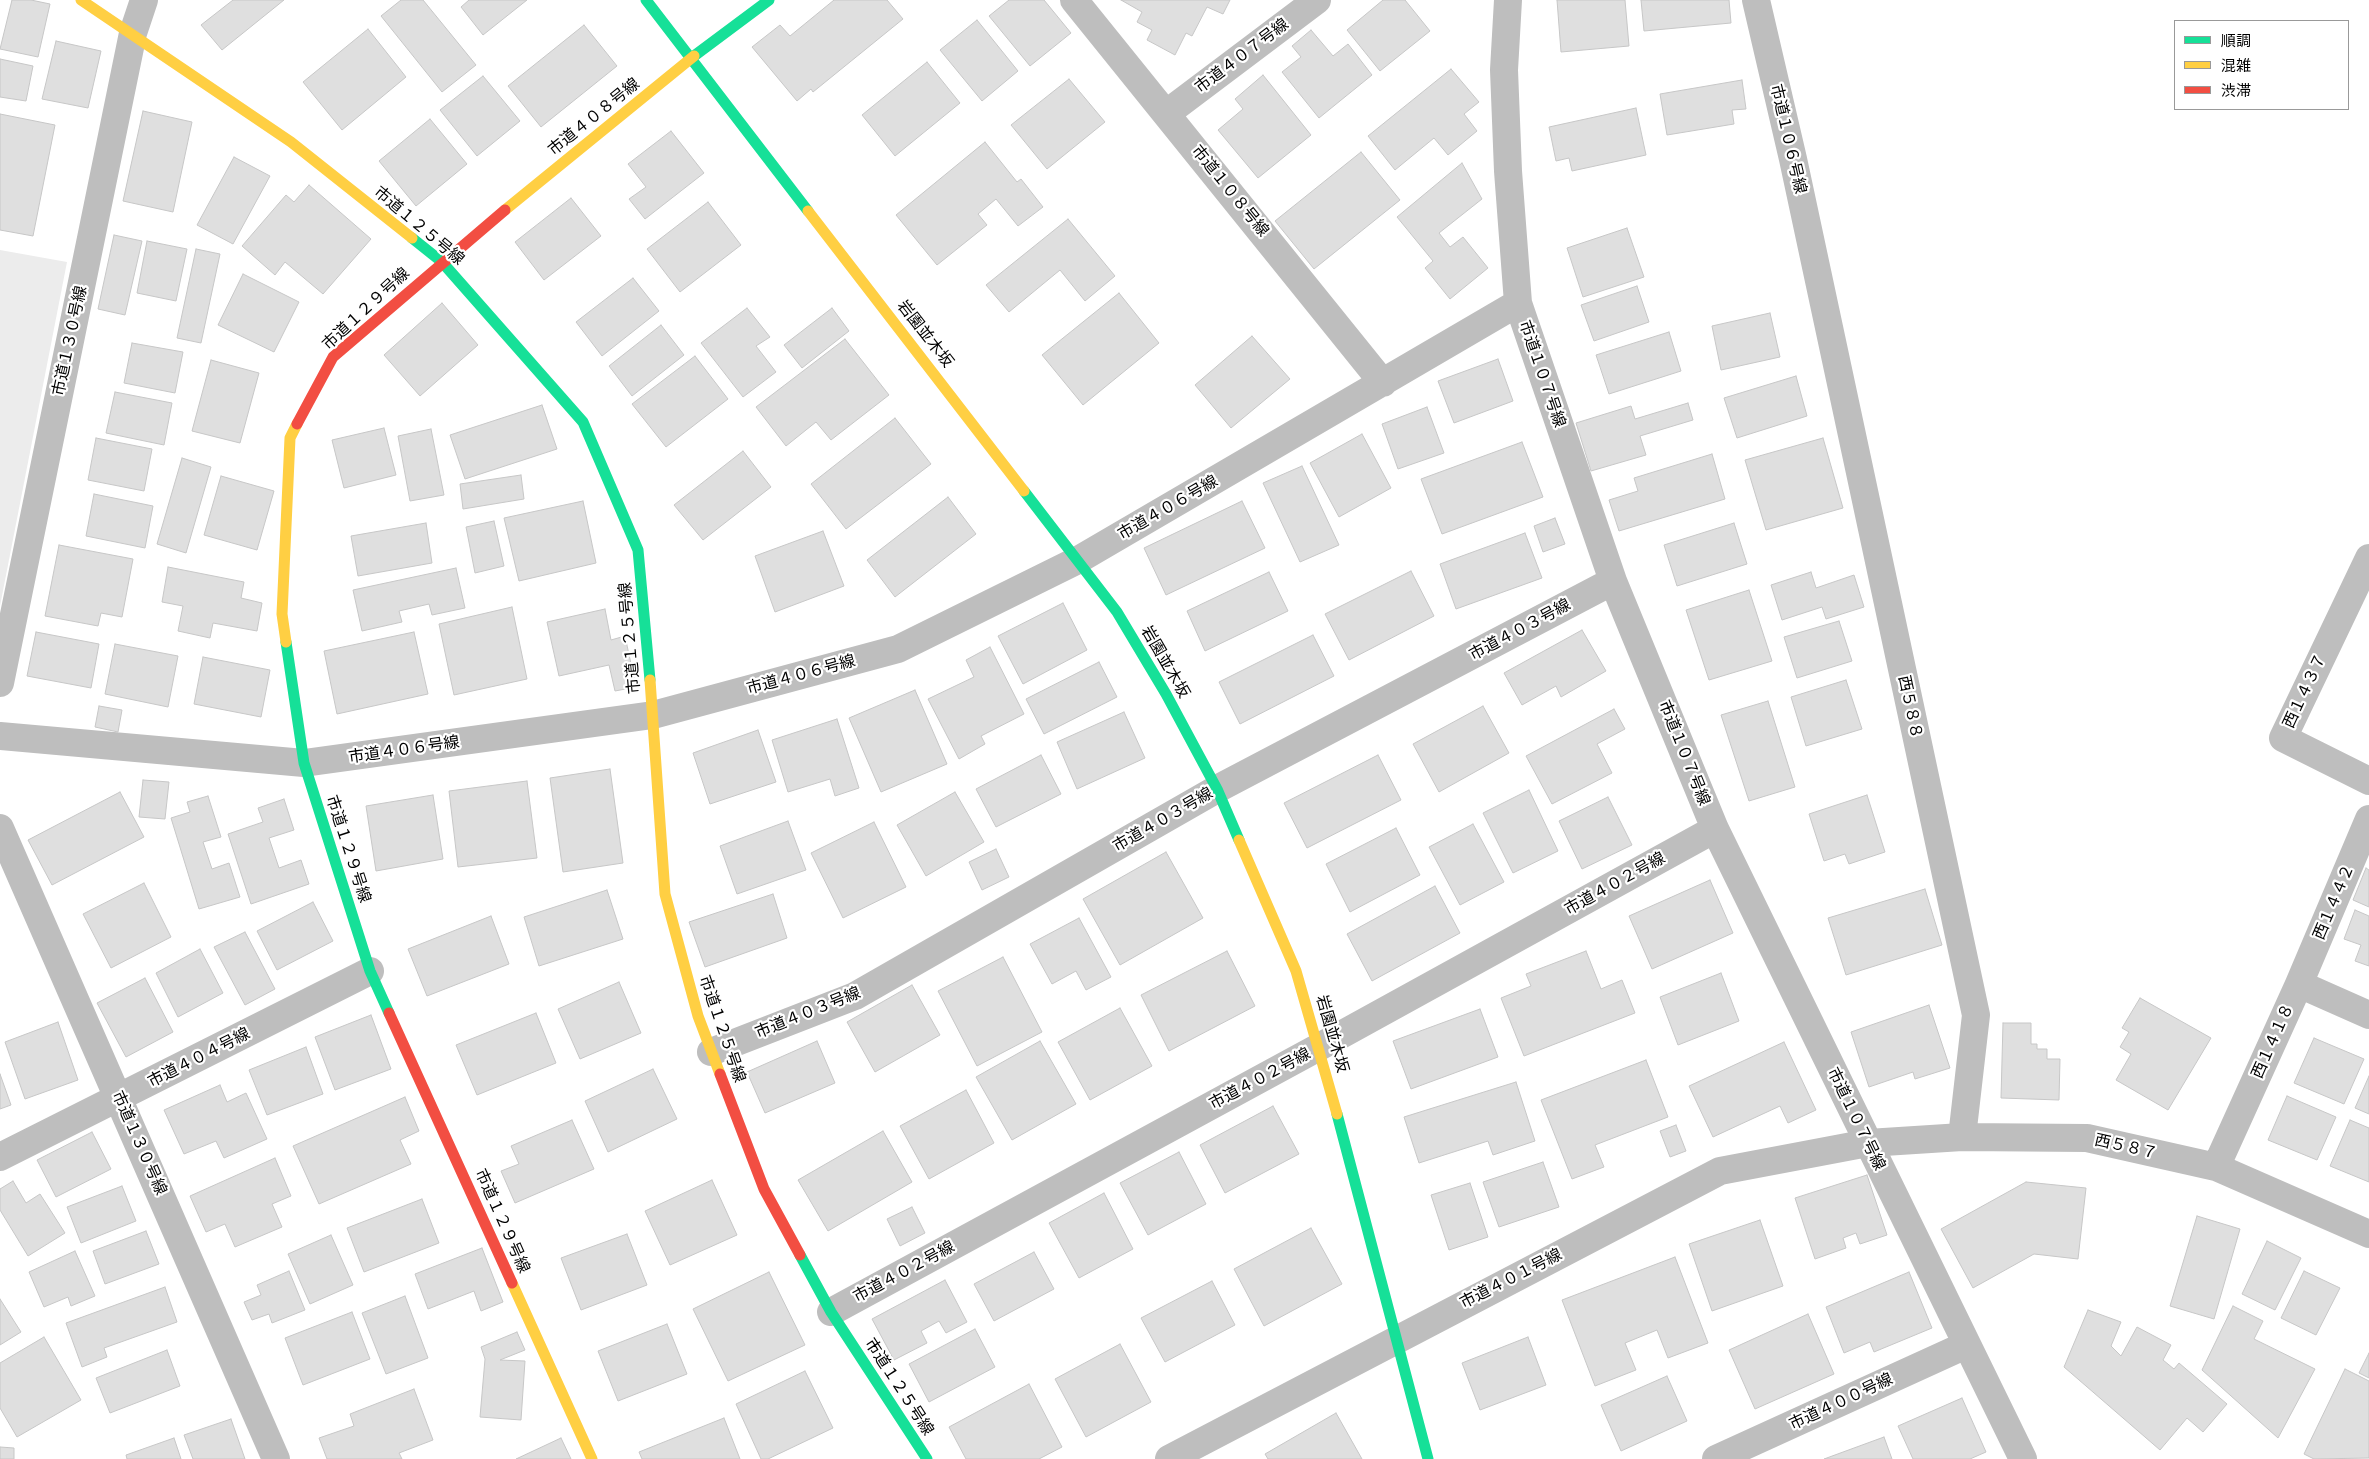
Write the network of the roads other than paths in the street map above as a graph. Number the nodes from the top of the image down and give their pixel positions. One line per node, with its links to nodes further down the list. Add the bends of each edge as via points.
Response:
1 (81, 0): 9 (street, 市道１２５号線)
2 (144, 0): 9 (street, 市道１３０号線)
3 (646, 0): 10 (street, 岩園並木坂)
4 (768, 0): 10 (street, 市道４０８号線)
5 (1074, 0): 11 (street, 市道１０８号線)
6 (1317, 0): 11 (street, 市道４０７号線)
7 (1508, 0): 14 (street, 市道１０７号線, via 1504,70)
8 (1756, 0): 13 (street, 市道１０６号線)
9 (133, 33): 12 (street, 市道１２５号線, via 291,142); 19 (street, 市道１３０号線)
10 (692, 57): 12 (street, 市道４０８号線); 17 (street, 岩園並木坂)
11 (1167, 113): 15 (street, 市道１０８号線)
12 (442, 262): 20 (street, 市道１２５号線, via 583,422 638,550); 22 (street, 市道１２９号線, via 333,357 290,438 282,614)
13 (1819, 278): 34 (street, 西５８８, via 1976,1015)
14 (1518, 303): 15 (street, 市道４０６号線); 18 (street, 市道１０７号線)
15 (1383, 383): 17 (street, 市道４０６号線)
16 (2369, 558): 23 (street, 西１４３７, via 2283,738)
17 (1078, 560): 20 (street, 市道４０６号線, via 898,649); 24 (street, 岩園並木坂, via 1117,612 1166,694)
18 (1613, 581): 24 (street, 市道４０３号線); 27 (street, 市道１０７号線)
19 (0, 683)
20 (653, 715): 22 (street, 市道４０６号線); 32 (street, 市道１２５号線, via 665,894)
21 (0, 736): 22 (street, 市道４０６号線)
22 (304, 763): 28 (street, 市道１２９号線)
23 (2369, 781)
24 (1217, 790): 31 (street, 岩園並木坂, via 1296,971); 32 (street, 市道４０３号線, via 855,996)
25 (2369, 819): 29 (street, 西１４４２)
26 (0, 828): 33 (street, 市道１３０号線)
27 (1715, 829): 31 (street, 市道４０２号線); 35 (street, 市道１０７号線)
28 (370, 971): 33 (street, 市道４０４号線); 44 (street, 市道１２９号線)
29 (2299, 984): 30 (street, 西１４１８); 37 (street, 西１４１８)
30 (2369, 1015)
31 (1319, 1047): 39 (street, 市道４０２号線); 40 (street, 岩園並木坂)
32 (711, 1052): 39 (street, 市道１２５号線, via 764,1189)
33 (119, 1098): 36 (street, 市道４０４号線); 43 (street, 市道１３０号線)
34 (1962, 1137): 35 (street, 西５８７); 37 (street, 西５８７, via 2087,1138)
35 (1868, 1143): 40 (street, 市道４０１号線, via 1720,1171); 41 (street, 市道１０７号線)
36 (0, 1157)
37 (2216, 1167): 38 (street, 西５８７)
38 (2369, 1234)
39 (831, 1312): 45 (street, 市道１２５号線)
40 (1396, 1339): 46 (street, 市道４０１号線); 47 (street, 岩園並木坂)
41 (1966, 1345): 42 (street, 市道４００号線); 49 (street, 市道１０７号線)
42 (1756, 1451): 48 (street, 市道４００号線)
43 (276, 1459)
44 (592, 1459)
45 (927, 1459)
46 (1169, 1459)
47 (1428, 1459)
48 (1716, 1459)
49 (2023, 1459)

